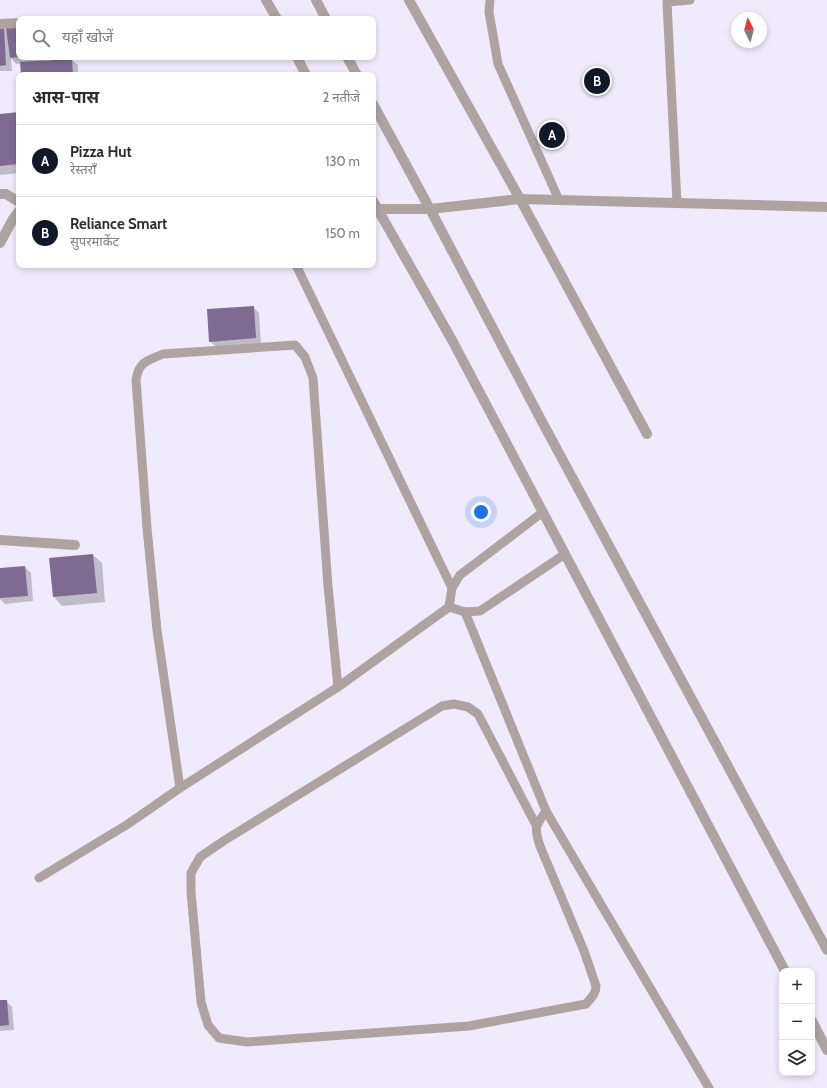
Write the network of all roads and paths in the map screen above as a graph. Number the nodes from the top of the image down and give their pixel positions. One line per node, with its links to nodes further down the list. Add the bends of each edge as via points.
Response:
1 (266, 0): 6 (street)
2 (316, 0): 7 (street)
3 (409, 0): 16 (street)
4 (490, 0): 18 (lane, via 489,12 498,64)
5 (690, 0): 19 (lane, via 667,2)
6 (274, 16)
7 (324, 16)
8 (16, 23): 9 (street)
9 (0, 24)
10 (298, 60): 12 (street)
11 (349, 60): 13 (street)
12 (304, 72)
13 (355, 72)
14 (376, 110): 23 (street)
15 (0, 194): 17 (street, via 6,194)
16 (520, 199): 18 (street); 23 (street); 27 (street)
17 (16, 200)
18 (559, 200): 19 (street)
19 (677, 203): 21 (street)
20 (376, 206): 23 (street)
21 (827, 207)
22 (376, 209): 28 (street, via 452,340)
23 (430, 210): 40 (street, via 542,423)
24 (16, 215): 25 (street)
25 (0, 243)
26 (297, 268): 32 (lane)
27 (647, 434)
28 (543, 512): 31 (street); 32 (lane, via 460,575)
29 (0, 540): 30 (street)
30 (75, 545)
31 (565, 554): 34 (lane, via 480,611); 41 (street)
32 (452, 588): 33 (lane)
33 (449, 607): 34 (lane); 35 (lane)
34 (465, 612): 37 (lane)
35 (338, 687): 36 (lane); 36 (lane, via 313,378 305,357 296,345 163,354 145,362 138,370 136,380 147,528 157,630)
36 (180, 788): 39 (lane, via 128,824)
37 (546, 811): 38 (lane); 44 (lane)
38 (536, 825): 38 (lane, via 540,846 596,986 596,992 586,1004 469,1026 247,1042 219,1038 208,1024 201,1002 191,892 191,873 200,857 442,706 454,704 468,707 478,714)
39 (39, 878)
40 (827, 950)
41 (783, 968)
42 (815, 1027): 43 (street)
43 (827, 1050)
44 (709, 1088)

